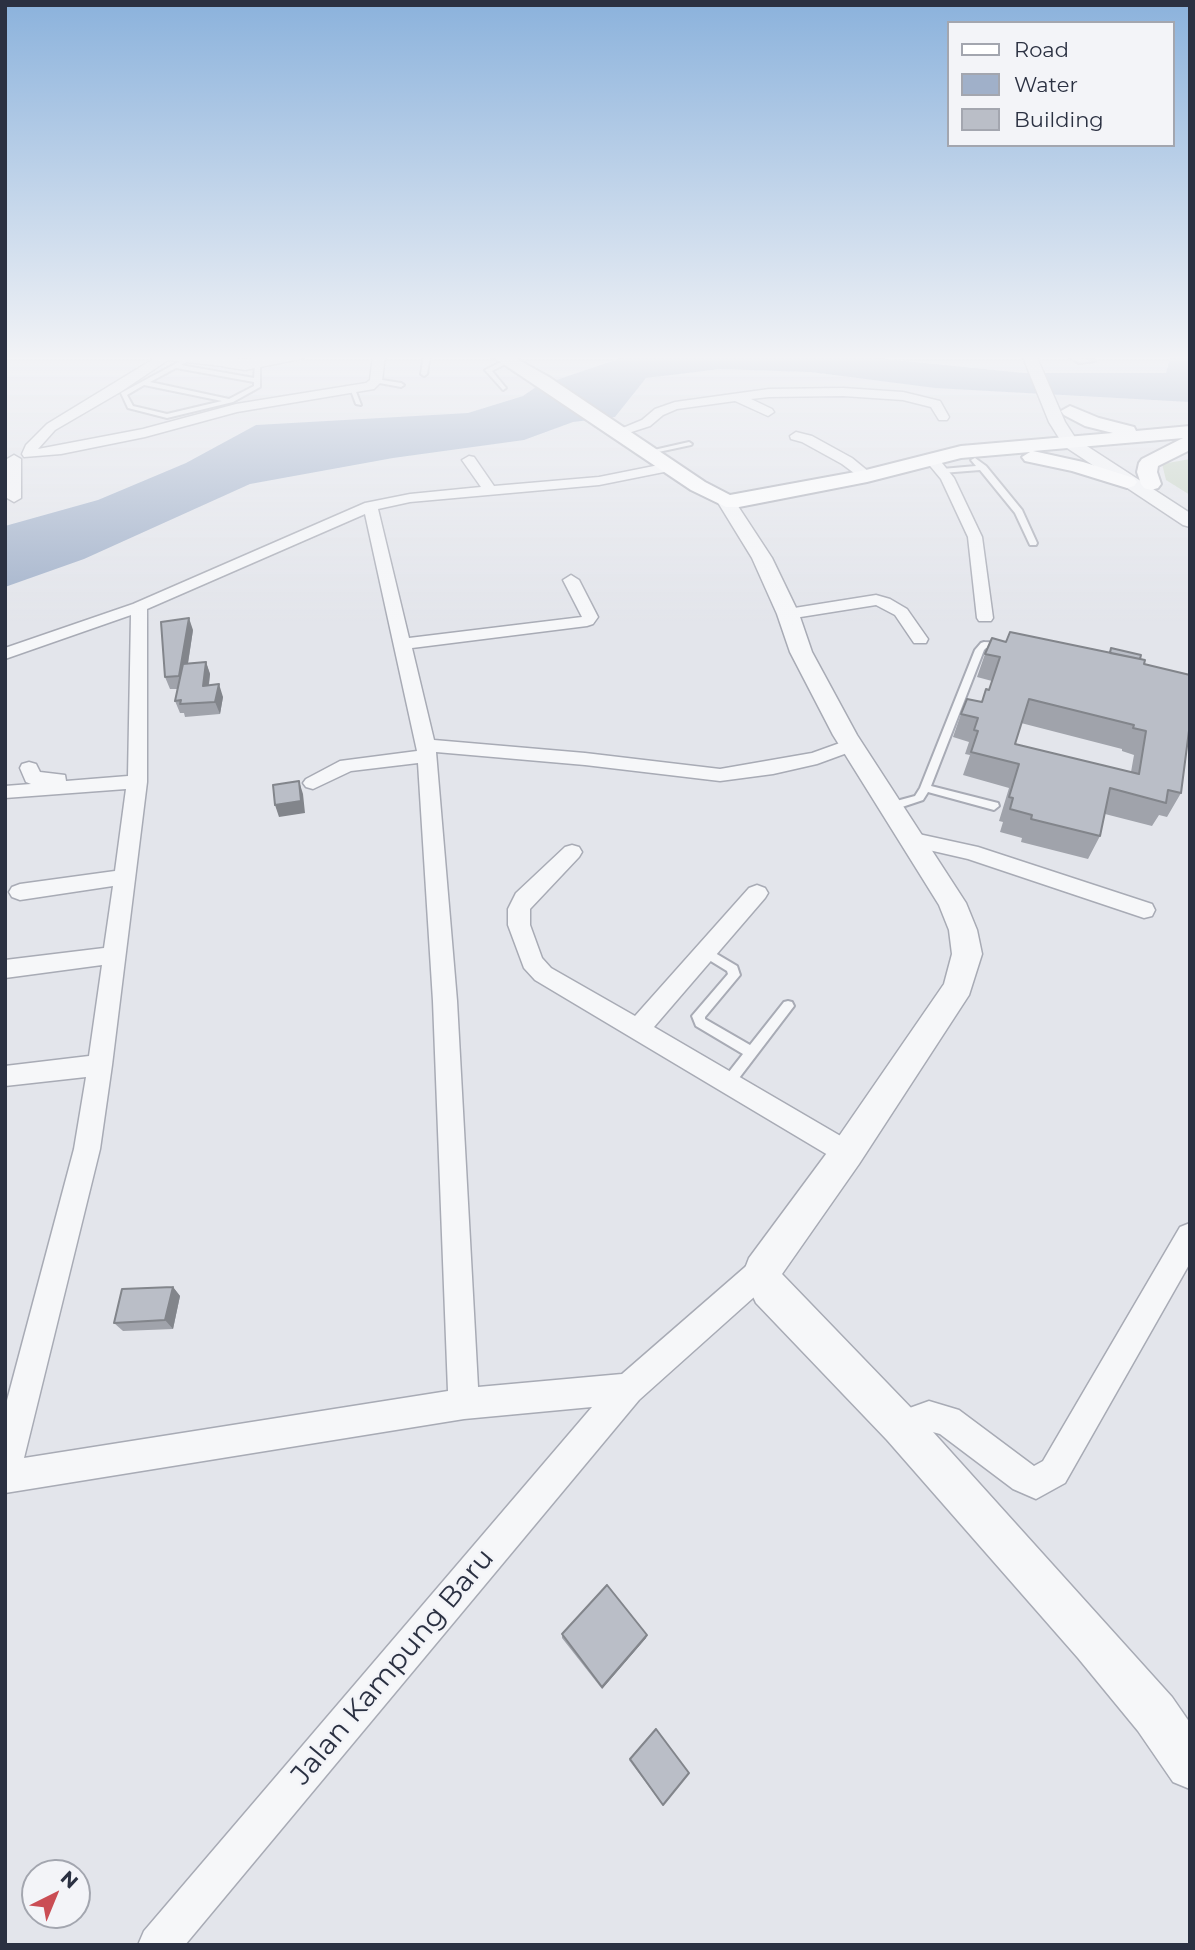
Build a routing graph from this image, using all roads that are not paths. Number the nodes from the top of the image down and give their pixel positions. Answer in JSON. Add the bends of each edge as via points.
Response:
{"nodes":[{"id":1,"x":33,"y":446,"type":"edge"},
{"id":2,"x":81,"y":446,"type":"edge"},
{"id":3,"x":639,"y":446,"type":"edge"},
{"id":4,"x":680,"y":446,"type":"edge"},
{"id":5,"x":820,"y":446,"type":"edge"},
{"id":6,"x":1015,"y":446,"type":"edge"},
{"id":7,"x":1092,"y":446,"type":"edge"},
{"id":8,"x":1108,"y":446,"type":"edge"},
{"id":9,"x":1182,"y":446,"type":"edge"},
{"id":10,"x":1012,"y":447,"type":"junction"},
{"id":11,"x":1087,"y":447,"type":"junction"},
{"id":12,"x":649,"y":453,"type":"junction"},
{"id":13,"x":29,"y":454,"type":"junction"},
{"id":14,"x":1031,"y":457,"type":"junction"},
{"id":15,"x":10,"y":459,"type":"edge"},
{"id":16,"x":469,"y":460,"type":"dead end"},
{"id":17,"x":939,"y":464,"type":"junction"},
{"id":18,"x":979,"y":464,"type":"junction"},
{"id":19,"x":669,"y":467,"type":"junction"},
{"id":20,"x":867,"y":476,"type":"junction"},
{"id":21,"x":1128,"y":482,"type":"junction"},
{"id":22,"x":1151,"y":484,"type":"junction"},
{"id":23,"x":489,"y":491,"type":"junction"},
{"id":24,"x":14,"y":498,"type":"dead end"},
{"id":25,"x":726,"y":501,"type":"junction"},
{"id":26,"x":370,"y":506,"type":"junction"},
{"id":27,"x":1190,"y":510,"type":"edge"},
{"id":28,"x":1190,"y":521,"type":"edge"},
{"id":29,"x":1033,"y":543,"type":"dead end"},
{"id":30,"x":571,"y":580,"type":"dead end"},
{"id":31,"x":139,"y":607,"type":"junction"},
{"id":32,"x":788,"y":614,"type":"junction"},
{"id":33,"x":985,"y":618,"type":"dead end"},
{"id":34,"x":920,"y":639,"type":"dead end"},
{"id":35,"x":401,"y":644,"type":"junction"},
{"id":36,"x":1021,"y":650,"type":"edge"},
{"id":37,"x":5,"y":654,"type":"edge"},
{"id":38,"x":851,"y":745,"type":"junction"},
{"id":39,"x":427,"y":750,"type":"junction"},
{"id":40,"x":29,"y":768,"type":"dead end"},
{"id":41,"x":137,"y":776,"type":"junction"},
{"id":42,"x":313,"y":783,"type":"dead end"},
{"id":43,"x":925,"y":788,"type":"junction"},
{"id":44,"x":5,"y":792,"type":"edge"},
{"id":45,"x":893,"y":806,"type":"junction"},
{"id":46,"x":994,"y":806,"type":"dead end"},
{"id":47,"x":914,"y":840,"type":"junction"},
{"id":48,"x":572,"y":852,"type":"dead end"},
{"id":49,"x":124,"y":877,"type":"junction"},
{"id":50,"x":20,"y":892,"type":"dead end"},
{"id":51,"x":757,"y":893,"type":"dead end"},
{"id":52,"x":1144,"y":910,"type":"dead end"},
{"id":53,"x":705,"y":952,"type":"junction"},
{"id":54,"x":115,"y":956,"type":"junction"},
{"id":55,"x":5,"y":969,"type":"edge"},
{"id":56,"x":788,"y":1006,"type":"dead end"},
{"id":57,"x":639,"y":1028,"type":"junction"},
{"id":58,"x":751,"y":1052,"type":"junction"},
{"id":59,"x":100,"y":1065,"type":"junction"},
{"id":60,"x":5,"y":1076,"type":"edge"},
{"id":61,"x":728,"y":1082,"type":"junction"},
{"id":62,"x":847,"y":1153,"type":"junction"},
{"id":63,"x":1190,"y":1236,"type":"edge"},
{"id":64,"x":762,"y":1271,"type":"junction"},
{"id":65,"x":628,"y":1389,"type":"junction"},
{"id":66,"x":464,"y":1404,"type":"junction"},
{"id":67,"x":901,"y":1426,"type":"junction"},
{"id":68,"x":5,"y":1469,"type":"edge"},
{"id":69,"x":5,"y":1477,"type":"edge"},
{"id":70,"x":1190,"y":1765,"type":"edge"},
{"id":71,"x":158,"y":1945,"type":"edge"}],
"edges":[{"from":1,"to":13,"type":"street"},
{"from":2,"to":13,"type":"street"},
{"from":3,"to":12,"type":"main road"},
{"from":4,"to":12,"type":"lane"},
{"from":5,"to":20,"type":"street"},
{"from":6,"to":10,"type":"main road"},
{"from":7,"to":11,"type":"main road"},
{"from":8,"to":11,"type":"main road"},
{"from":9,"to":22,"type":"main road","via":[[1149,463]]},
{"from":10,"to":11,"type":"main road"},
{"from":10,"to":17,"type":"main road","via":[[961,452]]},
{"from":11,"to":14,"type":"main road"},
{"from":11,"to":21,"type":"street"},
{"from":11,"to":22,"type":"street"},
{"from":12,"to":19,"type":"main road"},
{"from":13,"to":15,"type":"street"},
{"from":14,"to":18,"type":"main road"},
{"from":14,"to":21,"type":"main road"},
{"from":15,"to":24,"type":"street"},
{"from":16,"to":23,"type":"street"},
{"from":17,"to":18,"type":"main road"},
{"from":17,"to":20,"type":"main road"},
{"from":17,"to":33,"type":"street","via":[[975,537]]},
{"from":18,"to":29,"type":"lane","via":[[1019,512]]},
{"from":19,"to":23,"type":"street","via":[[599,481]]},
{"from":19,"to":25,"type":"main road"},
{"from":20,"to":25,"type":"main road"},
{"from":21,"to":28,"type":"street"},
{"from":22,"to":27,"type":"street"},
{"from":23,"to":26,"type":"street"},
{"from":25,"to":32,"type":"street","via":[[762,558]]},
{"from":26,"to":31,"type":"street"},
{"from":26,"to":35,"type":"street"},
{"from":30,"to":35,"type":"street","via":[[590,617],[587,621]]},
{"from":31,"to":37,"type":"street"},
{"from":31,"to":41,"type":"street"},
{"from":32,"to":34,"type":"street","via":[[884,601],[901,612]]},
{"from":32,"to":38,"type":"street","via":[[801,652]]},
{"from":35,"to":39,"type":"street"},
{"from":36,"to":43,"type":"lane","via":[[995,644],[980,650]]},
{"from":38,"to":39,"type":"street","via":[[774,768],[720,775],[585,759]]},
{"from":38,"to":45,"type":"street"},
{"from":39,"to":42,"type":"street","via":[[347,765]]},
{"from":39,"to":66,"type":"street","via":[[445,1001]]},
{"from":40,"to":41,"type":"street","via":[[38,780]]},
{"from":41,"to":44,"type":"street"},
{"from":41,"to":49,"type":"street"},
{"from":43,"to":45,"type":"lane","via":[[919,797]]},
{"from":43,"to":46,"type":"lane"},
{"from":45,"to":47,"type":"street"},
{"from":47,"to":52,"type":"street","via":[[971,852]]},
{"from":47,"to":62,"type":"street","via":[[952,903],[964,930],[967,954],[958,987]]},
{"from":48,"to":57,"type":"street","via":[[519,909],[519,925],[532,962],[543,974]]},
{"from":49,"to":50,"type":"street"},
{"from":49,"to":54,"type":"street"},
{"from":51,"to":53,"type":"street"},
{"from":53,"to":57,"type":"street"},
{"from":53,"to":58,"type":"lane","via":[[733,969],[734,975],[698,1016],[699,1022]]},
{"from":54,"to":55,"type":"street"},
{"from":54,"to":59,"type":"street"},
{"from":56,"to":58,"type":"lane"},
{"from":57,"to":61,"type":"street"},
{"from":58,"to":61,"type":"lane"},
{"from":59,"to":60,"type":"street"},
{"from":59,"to":68,"type":"street","via":[[87,1149]]},
{"from":61,"to":62,"type":"street"},
{"from":62,"to":64,"type":"street"},
{"from":63,"to":67,"type":"street","via":[[1054,1472],[1036,1483],[1024,1478],[948,1421],[929,1416]]},
{"from":64,"to":65,"type":"street"},
{"from":64,"to":67,"type":"street","via":[[769,1290]]},
{"from":65,"to":66,"type":"street"},
{"from":65,"to":71,"type":"street","name":"Jalan Kampung Baru"},
{"from":66,"to":69,"type":"street"},
{"from":67,"to":70,"type":"street","via":[[1094,1642]]}]}
